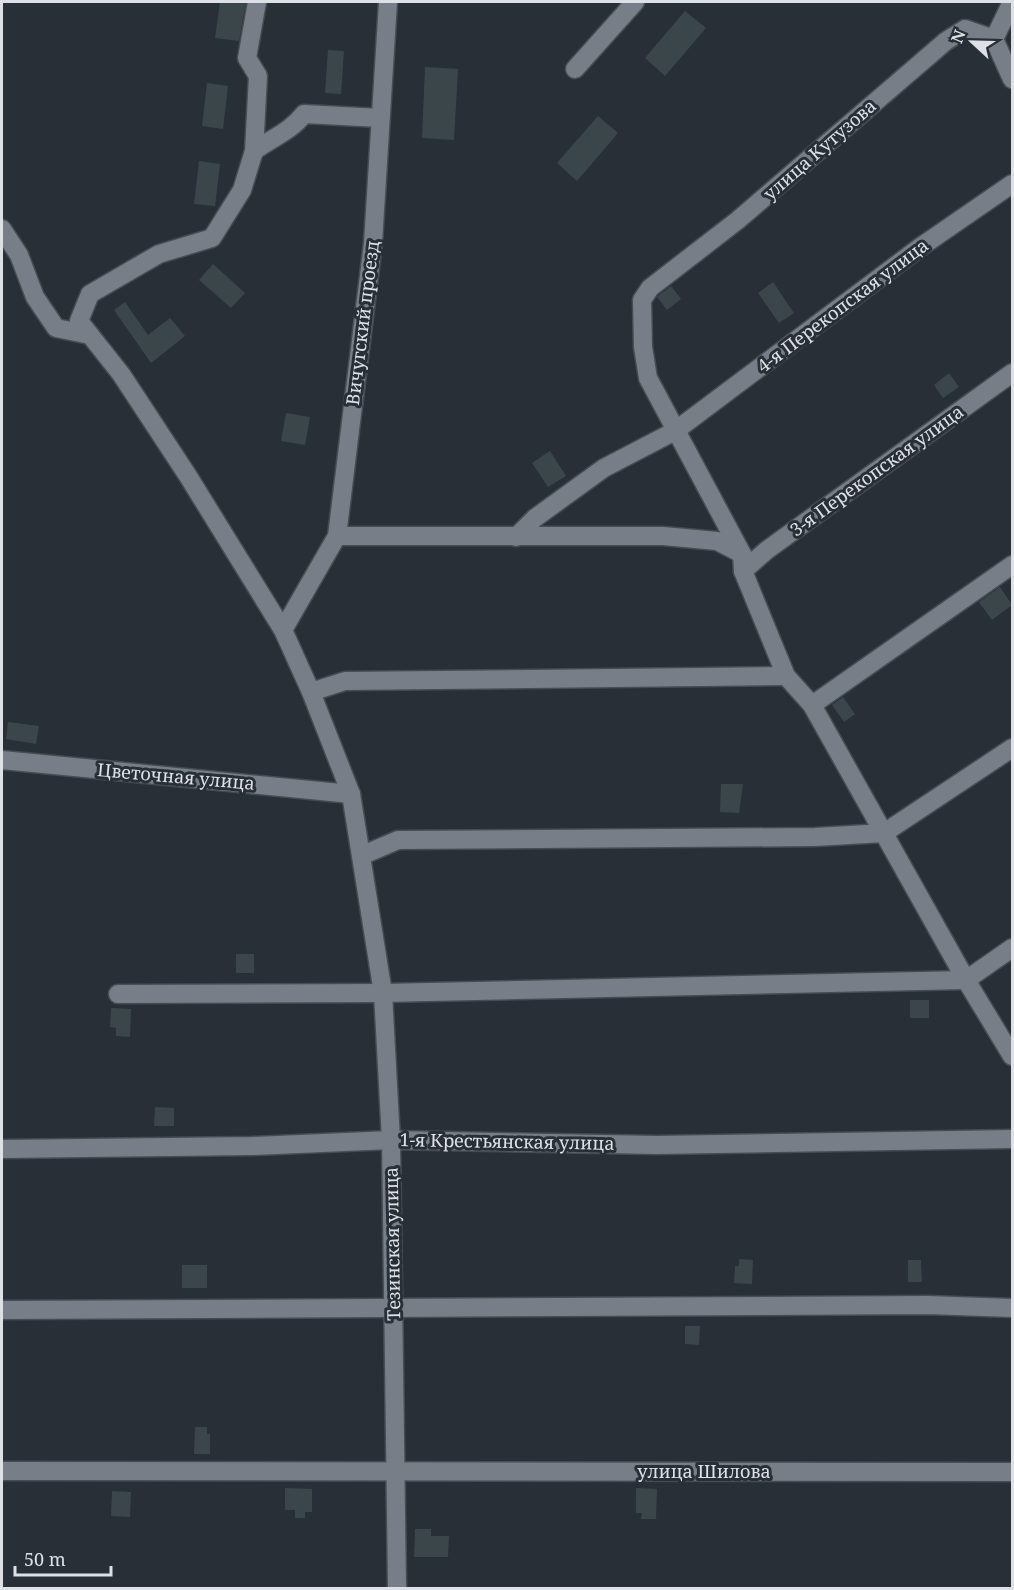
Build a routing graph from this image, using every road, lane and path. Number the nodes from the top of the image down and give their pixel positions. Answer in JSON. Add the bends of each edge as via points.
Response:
{"nodes":[{"id":1,"x":257,"y":2,"type":"edge"},
{"id":2,"x":388,"y":2,"type":"edge"},
{"id":3,"x":635,"y":2,"type":"edge"},
{"id":4,"x":1012,"y":2,"type":"edge"},
{"id":5,"x":994,"y":39,"type":"junction"},
{"id":6,"x":575,"y":69,"type":"dead end"},
{"id":7,"x":1012,"y":79,"type":"edge"},
{"id":8,"x":380,"y":118,"type":"junction"},
{"id":9,"x":254,"y":152,"type":"junction"},
{"id":10,"x":1012,"y":184,"type":"edge"},
{"id":11,"x":2,"y":229,"type":"edge"},
{"id":12,"x":90,"y":335,"type":"junction"},
{"id":13,"x":1012,"y":373,"type":"edge"},
{"id":14,"x":675,"y":431,"type":"junction"},
{"id":15,"x":337,"y":536,"type":"junction"},
{"id":16,"x":516,"y":537,"type":"junction"},
{"id":17,"x":743,"y":562,"type":"junction"},
{"id":18,"x":1012,"y":565,"type":"edge"},
{"id":19,"x":283,"y":630,"type":"junction"},
{"id":20,"x":786,"y":676,"type":"junction"},
{"id":21,"x":311,"y":692,"type":"junction"},
{"id":22,"x":812,"y":705,"type":"junction"},
{"id":23,"x":1012,"y":748,"type":"edge"},
{"id":24,"x":2,"y":760,"type":"edge"},
{"id":25,"x":351,"y":794,"type":"junction"},
{"id":26,"x":884,"y":833,"type":"junction"},
{"id":27,"x":363,"y":855,"type":"junction"},
{"id":28,"x":1012,"y":948,"type":"edge"},
{"id":29,"x":966,"y":980,"type":"junction"},
{"id":30,"x":383,"y":993,"type":"junction"},
{"id":31,"x":118,"y":994,"type":"dead end"},
{"id":32,"x":1012,"y":1056,"type":"edge"},
{"id":33,"x":1012,"y":1139,"type":"edge"},
{"id":34,"x":391,"y":1140,"type":"junction"},
{"id":35,"x":2,"y":1149,"type":"edge"},
{"id":36,"x":395,"y":1308,"type":"junction"},
{"id":37,"x":1012,"y":1308,"type":"edge"},
{"id":38,"x":2,"y":1310,"type":"edge"},
{"id":39,"x":2,"y":1471,"type":"edge"},
{"id":40,"x":1012,"y":1472,"type":"edge"},
{"id":41,"x":395,"y":1473,"type":"junction"},
{"id":42,"x":397,"y":1588,"type":"edge"}],
"edges":[{"from":1,"to":9,"type":"street","via":[[247,58],[258,76]]},
{"from":2,"to":8,"type":"street","name":"Вичугский проезд"},
{"from":3,"to":6,"type":"street"},
{"from":4,"to":5,"type":"street"},
{"from":5,"to":7,"type":"street"},
{"from":5,"to":14,"type":"street","name":"улица Кутузова","via":[[965,30],[946,42],[738,220],[650,288],[642,300],[648,378]]},
{"from":8,"to":9,"type":"street","via":[[304,114],[293,128]]},
{"from":8,"to":15,"type":"street","name":"Вичугский проезд","via":[[373,243]]},
{"from":9,"to":12,"type":"street","via":[[242,190],[212,238],[159,254],[90,294],[79,321]]},
{"from":10,"to":14,"type":"street","name":"4-я Перекопская улица","via":[[919,248]]},
{"from":11,"to":12,"type":"street","via":[[18,255],[35,297],[56,328]]},
{"from":12,"to":19,"type":"street","name":"Тезинская улица","via":[[121,374],[182,467]]},
{"from":13,"to":17,"type":"street","name":"3-я Перекопская улица","via":[[767,550]]},
{"from":14,"to":16,"type":"street","name":"4-я Перекопская улица","via":[[604,468],[535,518]]},
{"from":14,"to":17,"type":"street"},
{"from":15,"to":16,"type":"street"},
{"from":15,"to":19,"type":"street","name":"Вичугский проезд"},
{"from":16,"to":17,"type":"street","via":[[663,536],[717,541]]},
{"from":17,"to":20,"type":"street"},
{"from":18,"to":22,"type":"street"},
{"from":19,"to":21,"type":"street","name":"Тезинская улица"},
{"from":20,"to":21,"type":"street","via":[[345,681]]},
{"from":20,"to":22,"type":"street"},
{"from":21,"to":25,"type":"street","name":"Тезинская улица"},
{"from":22,"to":26,"type":"street"},
{"from":23,"to":26,"type":"street"},
{"from":24,"to":25,"type":"street","name":"Цветочная улица"},
{"from":25,"to":27,"type":"street","name":"Тезинская улица"},
{"from":26,"to":27,"type":"street","via":[[815,837],[398,840]]},
{"from":26,"to":29,"type":"street"},
{"from":27,"to":30,"type":"street","name":"Тезинская улица"},
{"from":28,"to":29,"type":"street"},
{"from":29,"to":30,"type":"street"},
{"from":29,"to":32,"type":"street"},
{"from":30,"to":31,"type":"street"},
{"from":30,"to":34,"type":"street","name":"Тезинская улица"},
{"from":33,"to":34,"type":"street","name":"1-я Крестьянская улица","via":[[657,1145]]},
{"from":34,"to":35,"type":"street","name":"1-я Крестьянская улица"},
{"from":34,"to":36,"type":"street","name":"Тезинская улица"},
{"from":36,"to":37,"type":"street","via":[[927,1305]]},
{"from":36,"to":38,"type":"street"},
{"from":36,"to":41,"type":"street","name":"Тезинская улица"},
{"from":39,"to":41,"type":"street","name":"улица Шилова"},
{"from":40,"to":41,"type":"street","name":"улица Шилова"},
{"from":41,"to":42,"type":"street","name":"Тезинская улица"}]}
